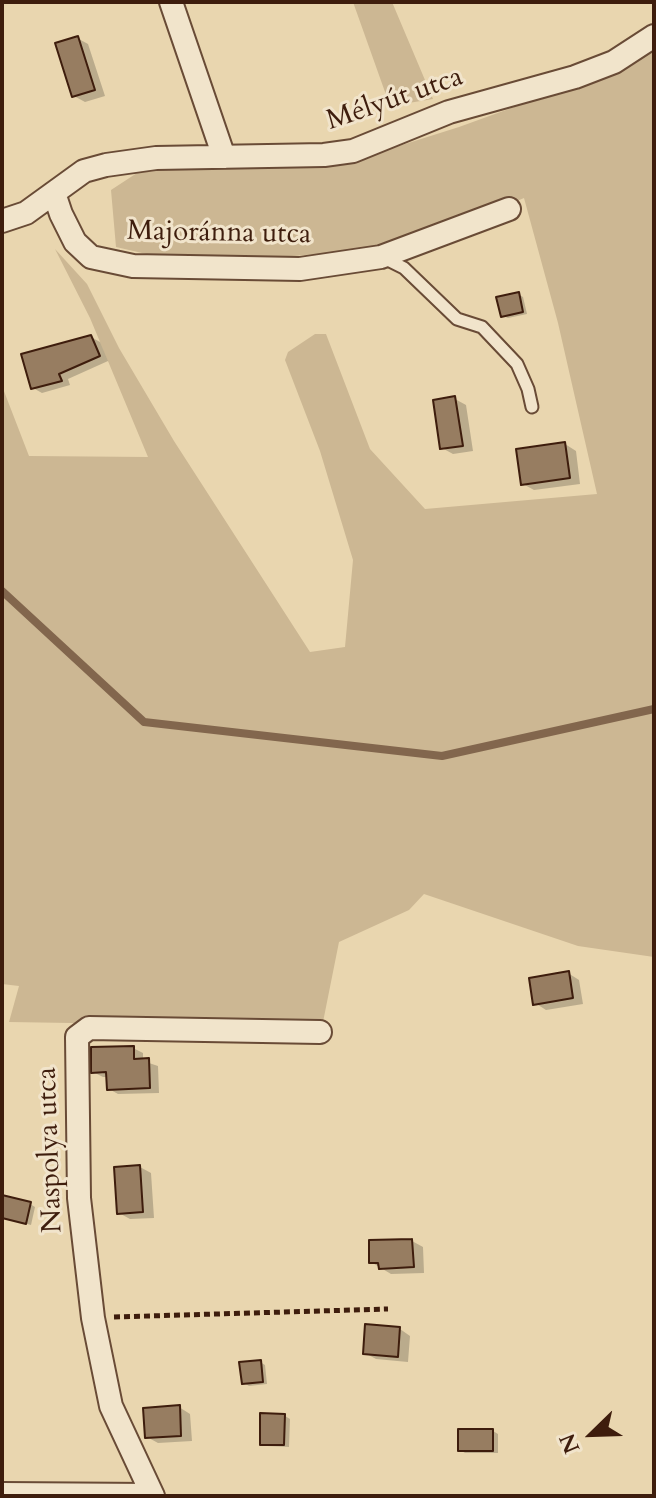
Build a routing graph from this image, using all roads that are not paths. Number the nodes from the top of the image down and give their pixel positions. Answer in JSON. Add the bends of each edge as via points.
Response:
{"nodes":[{"id":1,"x":171,"y":2,"type":"edge"},
{"id":2,"x":654,"y":36,"type":"edge"},
{"id":3,"x":224,"y":157,"type":"junction"},
{"id":4,"x":54,"y":193,"type":"junction"},
{"id":5,"x":509,"y":209,"type":"dead end"},
{"id":6,"x":2,"y":221,"type":"edge"},
{"id":7,"x":381,"y":257,"type":"junction"},
{"id":8,"x":532,"y":407,"type":"dead end"},
{"id":9,"x":320,"y":1032,"type":"dead end"},
{"id":10,"x":2,"y":1494,"type":"edge"},
{"id":11,"x":152,"y":1495,"type":"edge"}],
"edges":[{"from":1,"to":3,"type":"street"},
{"from":2,"to":3,"type":"street","name":"Mélyút utca","via":[[614,62],[575,77],[449,112],[353,151]]},
{"from":3,"to":4,"type":"street","name":"Mélyút utca","via":[[106,165],[84,171]]},
{"from":4,"to":6,"type":"street","name":"Mélyút utca","via":[[26,213]]},
{"from":4,"to":7,"type":"street","name":"Majoránna utca","via":[[75,242],[91,257],[133,266],[300,269]]},
{"from":5,"to":7,"type":"street","name":"Majoránna utca"},
{"from":7,"to":8,"type":"lane","via":[[404,268],[457,319],[482,327],[517,364]]},
{"from":9,"to":11,"type":"street","name":"Naspolya utca","via":[[89,1028],[77,1037],[79,1198],[93,1318],[111,1406]]},
{"from":10,"to":11,"type":"street"}]}
